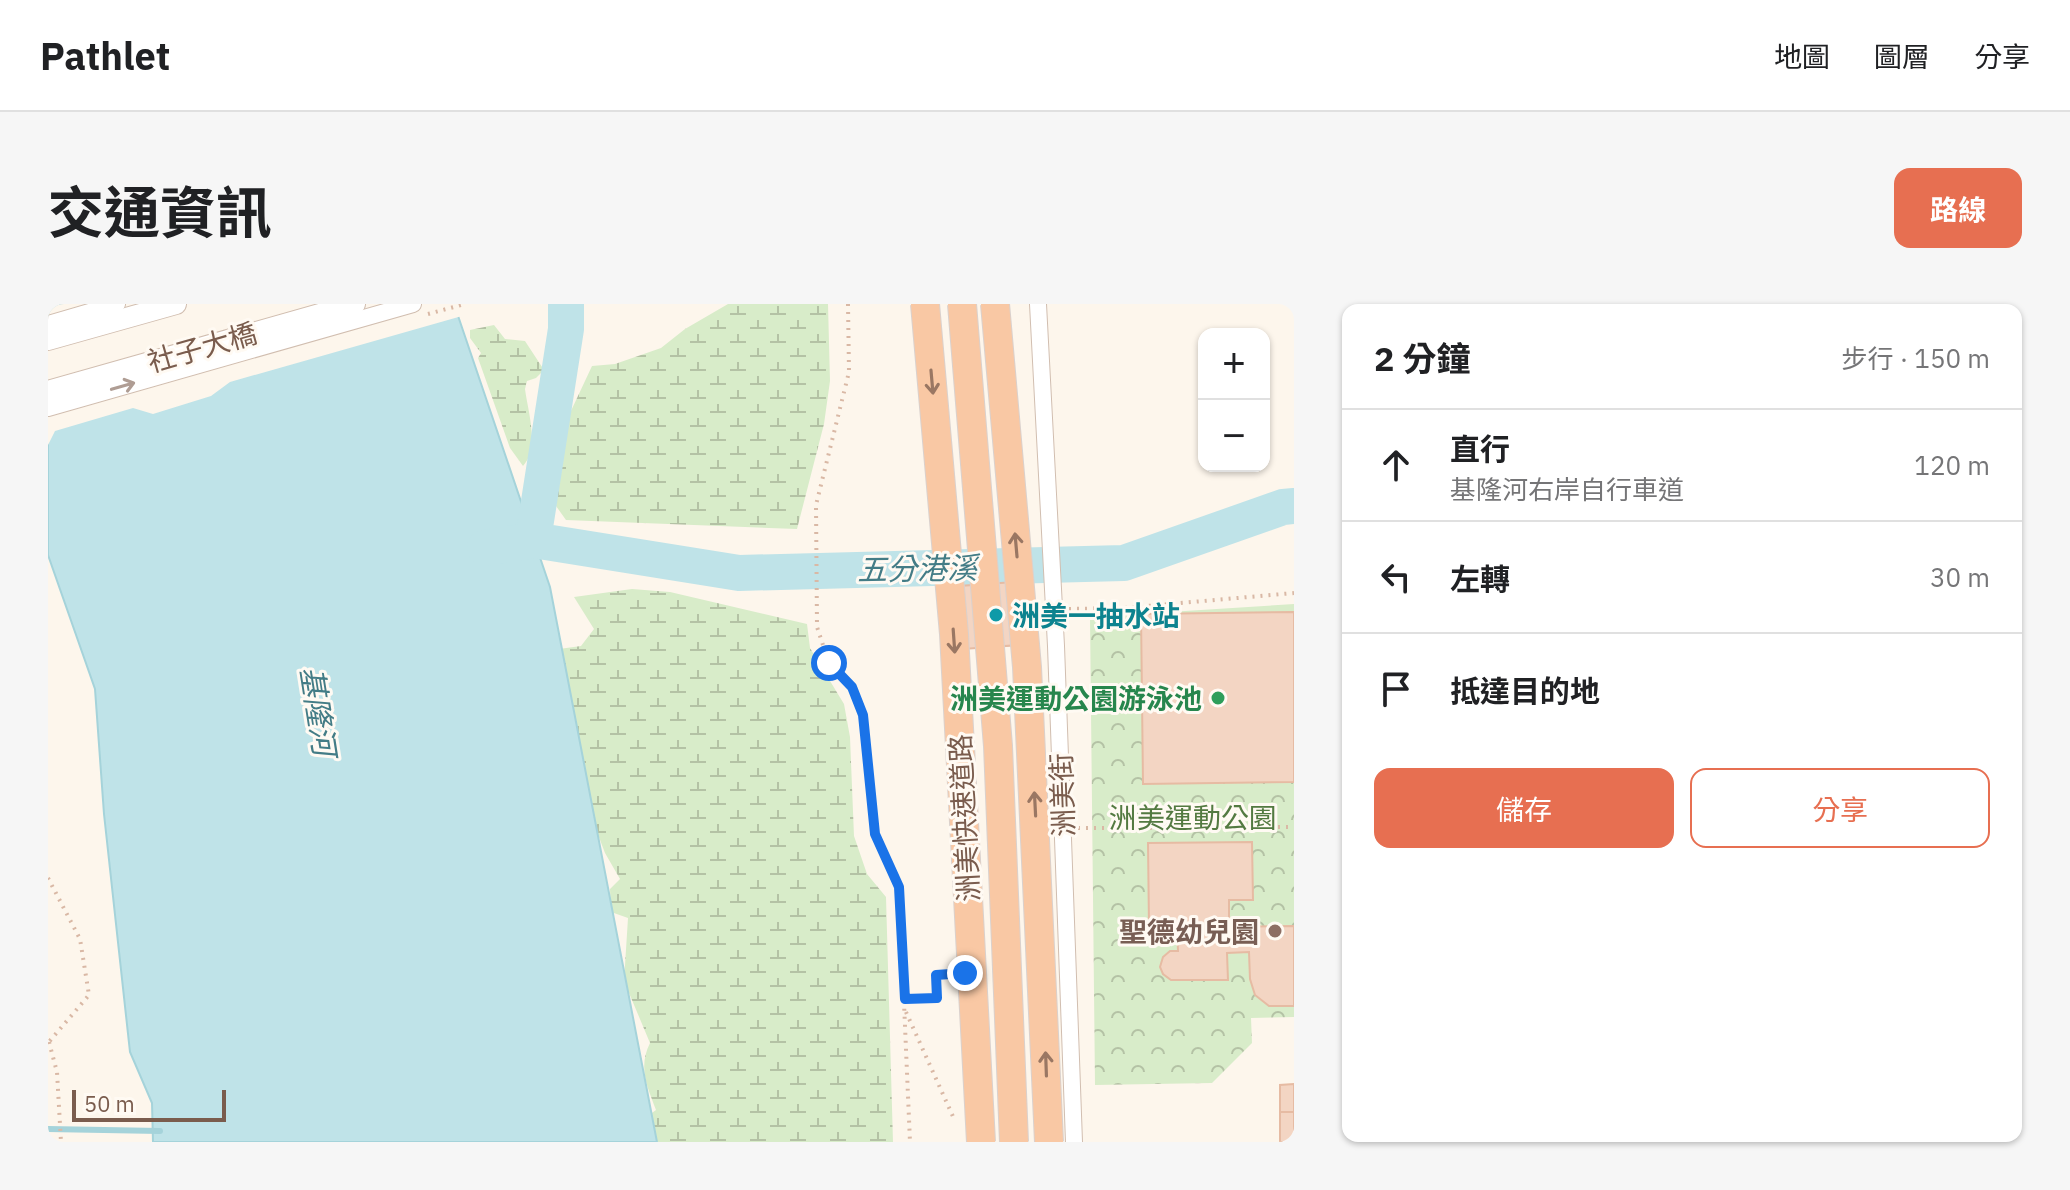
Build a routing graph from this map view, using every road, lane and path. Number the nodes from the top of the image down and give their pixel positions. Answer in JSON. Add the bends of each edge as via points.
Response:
{"nodes":[{"id":1,"x":117,"y":304,"type":"edge"},
{"id":2,"x":176,"y":304,"type":"edge"},
{"id":3,"x":355,"y":304,"type":"edge"},
{"id":4,"x":413,"y":304,"type":"edge"},
{"id":5,"x":848,"y":304,"type":"edge"},
{"id":6,"x":925,"y":304,"type":"edge"},
{"id":7,"x":962,"y":304,"type":"edge"},
{"id":8,"x":995,"y":304,"type":"edge"},
{"id":9,"x":1038,"y":304,"type":"edge"},
{"id":10,"x":48,"y":324,"type":"edge"},
{"id":11,"x":48,"y":340,"type":"edge"},
{"id":12,"x":48,"y":391,"type":"edge"},
{"id":13,"x":48,"y":408,"type":"edge"},
{"id":14,"x":1294,"y":593,"type":"edge"},
{"id":15,"x":1067,"y":609,"type":"dead end"},
{"id":16,"x":1294,"y":827,"type":"edge"},
{"id":17,"x":1064,"y":829,"type":"junction"},
{"id":18,"x":48,"y":878,"type":"edge"},
{"id":19,"x":950,"y":974,"type":"dead end"},
{"id":20,"x":905,"y":999,"type":"junction"},
{"id":21,"x":905,"y":1010,"type":"junction"},
{"id":22,"x":48,"y":1041,"type":"edge"},
{"id":23,"x":970,"y":1135,"type":"edge"},
{"id":24,"x":61,"y":1142,"type":"edge"},
{"id":25,"x":910,"y":1142,"type":"edge"},
{"id":26,"x":1014,"y":1142,"type":"edge"},
{"id":27,"x":1049,"y":1142,"type":"edge"},
{"id":28,"x":1074,"y":1142,"type":"edge"}],
"edges":[{"from":1,"to":10,"type":"street"},
{"from":2,"to":11,"type":"street","name":"社子大橋"},
{"from":3,"to":12,"type":"street","name":"社子大橋"},
{"from":13,"to":4,"type":"street","one_way":true},
{"from":5,"to":20,"type":"path","via":[[849,372],[816,505],[817,627],[829,663],[852,687],[863,715],[875,834],[899,887]]},
{"from":6,"to":23,"type":"highway","name":"洲美快速道路","one_way":true,"bridge":true,"via":[[954,634]]},
{"from":7,"to":26,"type":"highway","bridge":true,"via":[[998,746]]},
{"from":27,"to":8,"type":"highway","one_way":true,"bridge":true,"via":[[1027,667]]},
{"from":9,"to":17,"type":"street","name":"洲美街"},
{"from":14,"to":15,"type":"path"},
{"from":16,"to":17,"type":"path"},
{"from":17,"to":28,"type":"street","name":"洲美街"},
{"from":18,"to":22,"type":"path","via":[[80,939],[89,995]]},
{"from":19,"to":20,"type":"path","via":[[936,975],[937,998]]},
{"from":20,"to":21,"type":"path"},
{"from":21,"to":23,"type":"path"},
{"from":21,"to":25,"type":"path"},
{"from":22,"to":24,"type":"path","via":[[57,1072]]}]}
